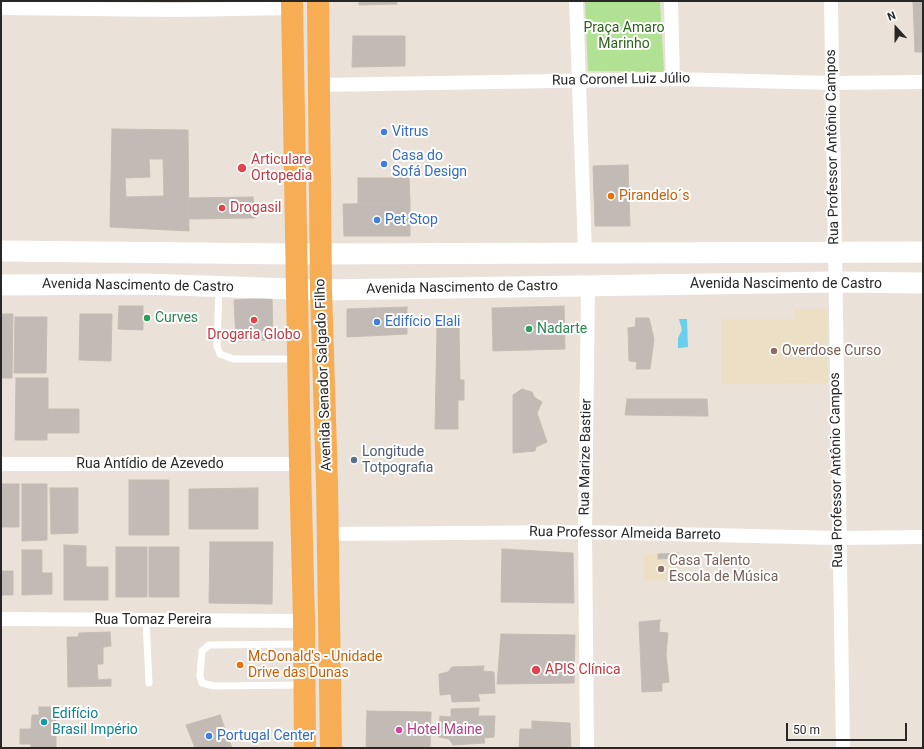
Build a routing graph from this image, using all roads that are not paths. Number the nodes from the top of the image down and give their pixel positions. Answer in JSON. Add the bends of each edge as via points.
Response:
{"nodes":[{"id":1,"x":318,"y":1,"type":"edge"},
{"id":2,"x":576,"y":1,"type":"edge"},
{"id":3,"x":671,"y":1,"type":"edge"},
{"id":4,"x":831,"y":1,"type":"edge"},
{"id":5,"x":292,"y":4,"type":"edge"},
{"id":6,"x":178,"y":5,"type":"edge"},
{"id":7,"x":1,"y":8,"type":"edge"},
{"id":8,"x":673,"y":79,"type":"junction"},
{"id":9,"x":578,"y":81,"type":"junction"},
{"id":10,"x":923,"y":82,"type":"edge"},
{"id":11,"x":831,"y":83,"type":"junction"},
{"id":12,"x":319,"y":85,"type":"junction"},
{"id":13,"x":1,"y":251,"type":"edge"},
{"id":14,"x":834,"y":251,"type":"junction"},
{"id":15,"x":116,"y":252,"type":"junction"},
{"id":16,"x":586,"y":252,"type":"junction"},
{"id":17,"x":923,"y":252,"type":"edge"},
{"id":18,"x":297,"y":254,"type":"junction"},
{"id":19,"x":321,"y":254,"type":"junction"},
{"id":20,"x":835,"y":282,"type":"junction"},
{"id":21,"x":923,"y":283,"type":"edge"},
{"id":22,"x":145,"y":284,"type":"junction"},
{"id":23,"x":1,"y":286,"type":"edge"},
{"id":24,"x":588,"y":286,"type":"junction"},
{"id":25,"x":219,"y":287,"type":"junction"},
{"id":26,"x":297,"y":289,"type":"junction"},
{"id":27,"x":320,"y":290,"type":"junction"},
{"id":28,"x":298,"y":359,"type":"junction"},
{"id":29,"x":1,"y":464,"type":"edge"},
{"id":30,"x":300,"y":464,"type":"junction"},
{"id":31,"x":585,"y":532,"type":"junction"},
{"id":32,"x":327,"y":534,"type":"junction"},
{"id":33,"x":923,"y":537,"type":"edge"},
{"id":34,"x":838,"y":538,"type":"junction"},
{"id":35,"x":1,"y":619,"type":"edge"},
{"id":36,"x":146,"y":620,"type":"junction"},
{"id":37,"x":304,"y":621,"type":"junction"},
{"id":38,"x":304,"y":644,"type":"junction"},
{"id":39,"x":149,"y":683,"type":"dead end"},
{"id":40,"x":304,"y":685,"type":"junction"},
{"id":41,"x":305,"y":748,"type":"edge"},
{"id":42,"x":331,"y":748,"type":"edge"},
{"id":43,"x":587,"y":748,"type":"edge"},
{"id":44,"x":843,"y":748,"type":"edge"}],
"edges":[{"from":1,"to":12,"type":"highway","name":"Avenida Senador Salgado Filho"},
{"from":2,"to":9,"type":"street"},
{"from":3,"to":8,"type":"street"},
{"from":4,"to":11,"type":"street","name":"Rua Professor Antônio Campos"},
{"from":5,"to":6,"type":"street"},
{"from":5,"to":18,"type":"highway","name":"Avenida Senador Salgado Filho"},
{"from":6,"to":7,"type":"street"},
{"from":8,"to":9,"type":"street","name":"Rua Coronel Luiz Júlio"},
{"from":8,"to":11,"type":"street","name":"Rua Coronel Luiz Júlio"},
{"from":9,"to":12,"type":"street","name":"Rua Coronel Luiz Júlio"},
{"from":9,"to":16,"type":"street"},
{"from":10,"to":11,"type":"street","name":"Rua Coronel Luiz Júlio"},
{"from":11,"to":14,"type":"street","name":"Rua Professor Antônio Campos"},
{"from":12,"to":19,"type":"highway","name":"Avenida Senador Salgado Filho"},
{"from":13,"to":15,"type":"main road"},
{"from":14,"to":16,"type":"main road"},
{"from":14,"to":17,"type":"main road"},
{"from":14,"to":20,"type":"street","name":"Rua Professor Antônio Campos"},
{"from":15,"to":18,"type":"main road"},
{"from":15,"to":22,"type":"main road"},
{"from":16,"to":19,"type":"main road"},
{"from":18,"to":19,"type":"main road"},
{"from":18,"to":26,"type":"highway","name":"Avenida Senador Salgado Filho"},
{"from":19,"to":27,"type":"highway","name":"Avenida Senador Salgado Filho"},
{"from":20,"to":21,"type":"main road","name":"Avenida Nascimento de Castro"},
{"from":20,"to":24,"type":"main road","name":"Avenida Nascimento de Castro"},
{"from":20,"to":34,"type":"street","name":"Rua Professor Antônio Campos"},
{"from":22,"to":23,"type":"main road","name":"Avenida Nascimento de Castro"},
{"from":22,"to":25,"type":"main road","name":"Avenida Nascimento de Castro"},
{"from":24,"to":27,"type":"main road","name":"Avenida Nascimento de Castro"},
{"from":24,"to":31,"type":"street","name":"Rua Marize Bastier"},
{"from":25,"to":26,"type":"main road","name":"Avenida Nascimento de Castro"},
{"from":25,"to":28,"type":"lane","via":[[217,346],[220,354],[233,359]]},
{"from":26,"to":27,"type":"main road","name":"Avenida Nascimento de Castro"},
{"from":26,"to":28,"type":"highway","name":"Avenida Senador Salgado Filho"},
{"from":27,"to":32,"type":"highway","name":"Avenida Senador Salgado Filho"},
{"from":28,"to":30,"type":"highway","name":"Avenida Senador Salgado Filho"},
{"from":29,"to":30,"type":"street","name":"Rua Antídio de Azevedo"},
{"from":30,"to":37,"type":"highway","name":"Avenida Senador Salgado Filho"},
{"from":31,"to":32,"type":"street","name":"Rua Professor Almeida Barreto"},
{"from":31,"to":34,"type":"street","name":"Rua Professor Almeida Barreto"},
{"from":31,"to":43,"type":"street","name":"Rua Marize Bastier"},
{"from":32,"to":42,"type":"highway","name":"Avenida Senador Salgado Filho"},
{"from":33,"to":34,"type":"street","name":"Rua Professor Almeida Barreto"},
{"from":34,"to":44,"type":"street","name":"Rua Professor Antônio Campos"},
{"from":35,"to":36,"type":"street","name":"Rua Tomaz Pereira"},
{"from":36,"to":37,"type":"street","name":"Rua Tomaz Pereira"},
{"from":36,"to":39,"type":"lane"},
{"from":37,"to":38,"type":"highway","name":"Avenida Senador Salgado Filho"},
{"from":38,"to":40,"type":"highway","name":"Avenida Senador Salgado Filho"},
{"from":38,"to":40,"type":"lane","via":[[209,645],[202,651],[200,676],[202,683],[214,686]]},
{"from":40,"to":41,"type":"highway","name":"Avenida Senador Salgado Filho"}]}
